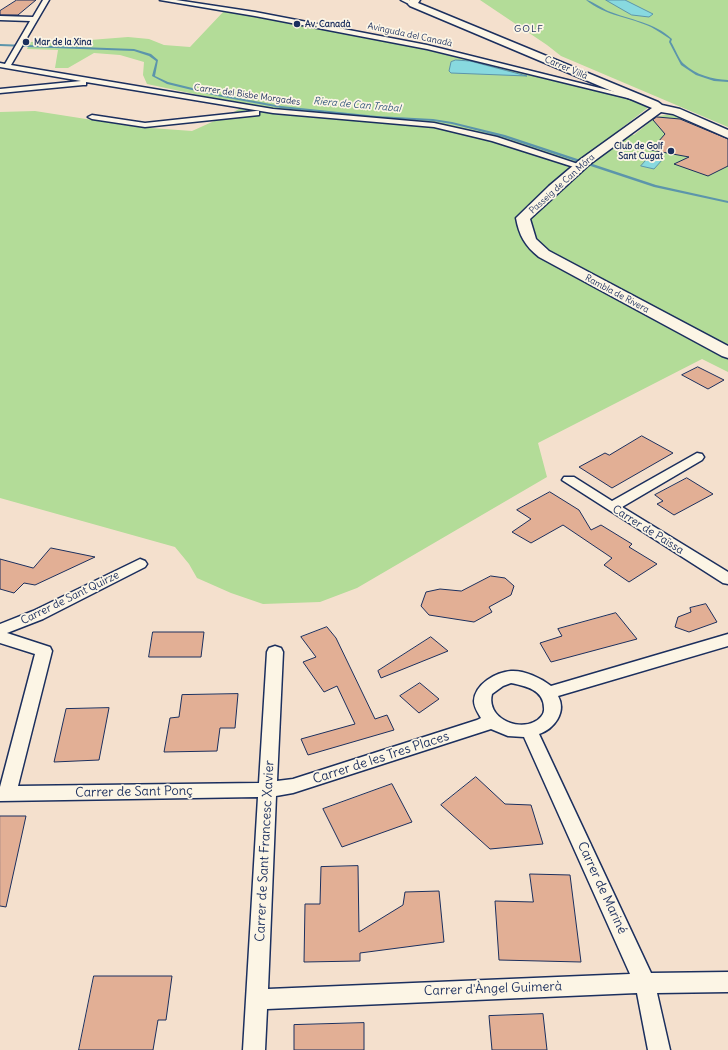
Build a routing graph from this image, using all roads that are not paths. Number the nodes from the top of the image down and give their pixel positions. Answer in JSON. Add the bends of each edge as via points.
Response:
{"nodes":[{"id":1,"x":46,"y":0,"type":"edge"},
{"id":2,"x":163,"y":0,"type":"edge"},
{"id":3,"x":172,"y":1,"type":"edge"},
{"id":4,"x":411,"y":1,"type":"edge"},
{"id":5,"x":0,"y":18,"type":"edge"},
{"id":6,"x":34,"y":19,"type":"junction"},
{"id":7,"x":3,"y":65,"type":"edge"},
{"id":8,"x":594,"y":79,"type":"junction"},
{"id":9,"x":99,"y":81,"type":"junction"},
{"id":10,"x":581,"y":85,"type":"junction"},
{"id":11,"x":0,"y":91,"type":"edge"},
{"id":12,"x":653,"y":104,"type":"junction"},
{"id":13,"x":273,"y":111,"type":"junction"},
{"id":14,"x":92,"y":117,"type":"dead end"},
{"id":15,"x":728,"y":134,"type":"edge"},
{"id":16,"x":581,"y":164,"type":"junction"},
{"id":17,"x":523,"y":218,"type":"joint"},
{"id":18,"x":728,"y":353,"type":"edge"},
{"id":19,"x":697,"y":457,"type":"dead end"},
{"id":20,"x":568,"y":480,"type":"dead end"},
{"id":21,"x":612,"y":507,"type":"junction"},
{"id":22,"x":140,"y":564,"type":"dead end"},
{"id":23,"x":728,"y":579,"type":"edge"},
{"id":24,"x":0,"y":630,"type":"edge"},
{"id":25,"x":0,"y":637,"type":"edge"},
{"id":26,"x":728,"y":640,"type":"edge"},
{"id":27,"x":275,"y":652,"type":"dead end"},
{"id":28,"x":549,"y":693,"type":"junction"},
{"id":29,"x":491,"y":720,"type":"junction"},
{"id":30,"x":529,"y":730,"type":"junction"},
{"id":31,"x":268,"y":790,"type":"junction"},
{"id":32,"x":3,"y":794,"type":"edge"},
{"id":33,"x":728,"y":982,"type":"edge"},
{"id":34,"x":645,"y":983,"type":"junction"},
{"id":35,"x":257,"y":999,"type":"junction"},
{"id":36,"x":254,"y":1050,"type":"edge"},
{"id":37,"x":660,"y":1050,"type":"edge"}],
"edges":[{"from":1,"to":6,"type":"street"},
{"from":2,"to":3,"type":"street","name":"Avinguda del Canadà"},
{"from":3,"to":10,"type":"street","name":"Avinguda del Canadà","via":[[427,47]]},
{"from":4,"to":8,"type":"street","name":"Carrer Villà"},
{"from":5,"to":6,"type":"street"},
{"from":6,"to":7,"type":"street"},
{"from":7,"to":9,"type":"street","name":"Carrer del Bisbe Morgades"},
{"from":8,"to":10,"type":"street"},
{"from":8,"to":12,"type":"street","name":"Carrer Villà"},
{"from":9,"to":11,"type":"street"},
{"from":9,"to":13,"type":"street","name":"Carrer del Bisbe Morgades"},
{"from":10,"to":12,"type":"street","name":"Avinguda del Canadà"},
{"from":12,"to":15,"type":"street","name":"Carrer Villà","via":[[676,111]]},
{"from":12,"to":16,"type":"street","name":"Passeig de Can Móra","via":[[654,112]]},
{"from":13,"to":14,"type":"street","via":[[145,125]]},
{"from":13,"to":16,"type":"street","name":"Carrer del Bisbe Morgades","via":[[434,125]]},
{"from":16,"to":17,"type":"street","name":"Passeig de Can Móra"},
{"from":17,"to":18,"type":"street","name":"Rambla de Rivera","via":[[530,243],[544,254]]},
{"from":19,"to":21,"type":"street"},
{"from":20,"to":21,"type":"street","name":"Carrer de Païssa"},
{"from":21,"to":23,"type":"street","name":"Carrer de Païssa"},
{"from":22,"to":24,"type":"street","name":"Carrer de Sant Quirze","via":[[38,615]]},
{"from":25,"to":32,"type":"street","via":[[44,651]]},
{"from":26,"to":28,"type":"street"},
{"from":27,"to":31,"type":"street","name":"Carrer de Sant Francesc Xavier"},
{"from":28,"to":29,"type":"street","via":[[540,684],[526,678],[511,677],[498,680],[488,687],[482,698],[484,709]]},
{"from":28,"to":30,"type":"street","via":[[554,711],[541,727]]},
{"from":29,"to":30,"type":"street","via":[[509,729]]},
{"from":29,"to":31,"type":"street","name":"Carrer de les Tres Places","via":[[483,725],[294,786]]},
{"from":30,"to":34,"type":"street","name":"Carrer de Mariné"},
{"from":31,"to":32,"type":"street","name":"Carrer de Sant Ponç"},
{"from":31,"to":35,"type":"street","name":"Carrer de Sant Francesc Xavier"},
{"from":33,"to":34,"type":"street","name":"Carrer d'Àngel Guimerà"},
{"from":34,"to":35,"type":"street","name":"Carrer d'Àngel Guimerà"},
{"from":34,"to":37,"type":"street","name":"Carrer de Mariné"},
{"from":35,"to":36,"type":"street","name":"Carrer de Sant Francesc Xavier"}]}
